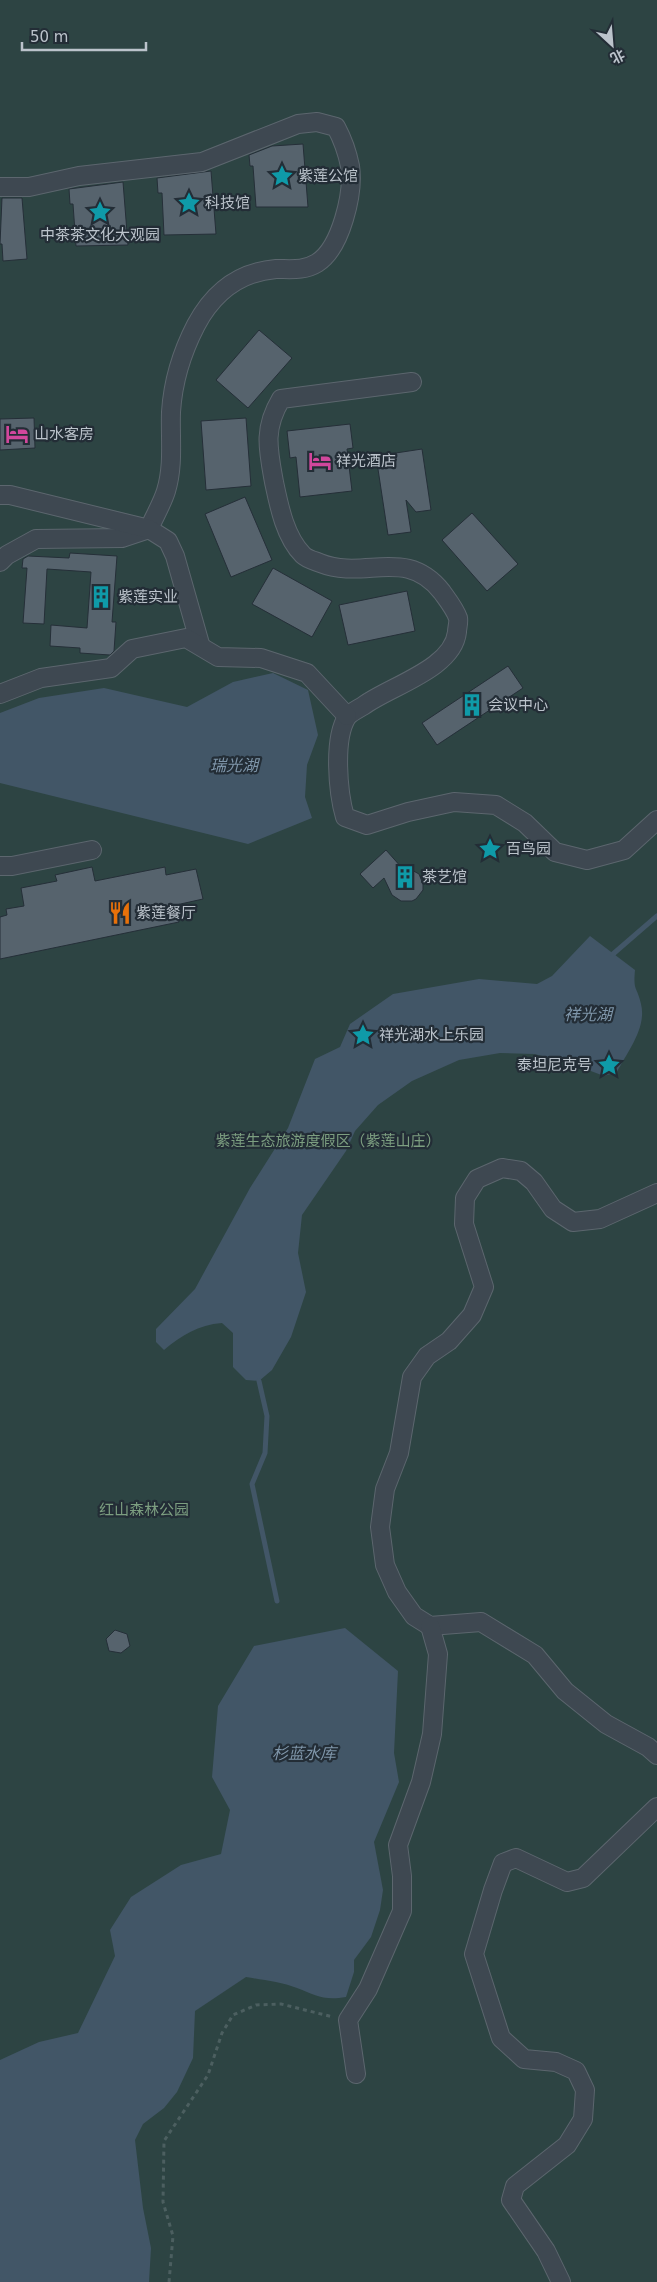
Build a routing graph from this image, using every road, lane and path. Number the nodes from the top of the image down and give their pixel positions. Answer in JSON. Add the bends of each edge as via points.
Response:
{"nodes":[{"id":1,"x":0,"y":187,"type":"edge"},
{"id":2,"x":412,"y":382,"type":"dead end"},
{"id":3,"x":0,"y":495,"type":"edge"},
{"id":4,"x":149,"y":529,"type":"junction"},
{"id":5,"x":0,"y":562,"type":"edge"},
{"id":6,"x":200,"y":644,"type":"junction"},
{"id":7,"x":0,"y":694,"type":"edge"},
{"id":8,"x":348,"y":716,"type":"junction"},
{"id":9,"x":657,"y":820,"type":"edge"},
{"id":10,"x":92,"y":850,"type":"dead end"},
{"id":11,"x":0,"y":866,"type":"edge"},
{"id":12,"x":657,"y":1193,"type":"edge"},
{"id":13,"x":430,"y":1626,"type":"junction"},
{"id":14,"x":657,"y":1755,"type":"edge"},
{"id":15,"x":657,"y":1807,"type":"edge"},
{"id":16,"x":348,"y":2020,"type":"junction"},
{"id":17,"x":356,"y":2074,"type":"dead end"},
{"id":18,"x":169,"y":2282,"type":"edge"},
{"id":19,"x":561,"y":2282,"type":"edge"}],
"edges":[{"from":1,"to":4,"type":"street","via":[[29,187],[79,176],[202,162],[298,124],[317,122],[336,127],[345,143],[350,168],[347,204],[341,230],[330,251],[317,263],[298,270],[251,273],[232,281],[214,298],[197,323],[174,383],[172,458],[166,490]]},
{"from":2,"to":8,"type":"street","via":[[281,399],[271,416],[267,442],[279,508],[292,540],[304,557],[326,565],[355,569],[389,565],[412,568],[431,578],[458,619],[456,640],[448,655]]},
{"from":3,"to":4,"type":"street"},
{"from":4,"to":5,"type":"street","via":[[122,538],[36,539]]},
{"from":4,"to":6,"type":"street","via":[[168,541],[175,556]]},
{"from":6,"to":7,"type":"street","via":[[186,638],[132,648],[111,668],[41,678]]},
{"from":6,"to":8,"type":"street","via":[[218,657],[260,658],[307,673]]},
{"from":8,"to":9,"type":"street","via":[[337,769],[340,798],[345,817],[367,825],[454,802],[496,805],[525,823],[555,852],[587,860],[624,850]]},
{"from":10,"to":11,"type":"street"},
{"from":12,"to":13,"type":"street","via":[[600,1218],[573,1222],[553,1209],[534,1182],[521,1171],[502,1168],[477,1179],[464,1198],[464,1224],[484,1287],[472,1314],[449,1341],[427,1356],[412,1377],[399,1453],[385,1489],[380,1527],[385,1565],[397,1592],[414,1616]]},
{"from":13,"to":14,"type":"street","via":[[481,1622],[536,1655],[565,1692],[606,1724]]},
{"from":13,"to":16,"type":"street","via":[[438,1654],[432,1734],[421,1782],[398,1845],[402,1910],[368,1988]]},
{"from":15,"to":19,"type":"street","via":[[584,1878],[567,1882],[516,1858],[503,1863],[474,1954],[501,2038],[524,2059],[556,2062],[576,2071],[585,2090],[583,2119],[567,2145],[515,2186],[511,2200],[546,2251]]},
{"from":16,"to":17,"type":"street"},
{"from":16,"to":18,"type":"path","via":[[281,2004],[256,2005],[233,2016],[222,2033],[208,2075],[164,2141],[162,2202],[173,2236]]}]}
